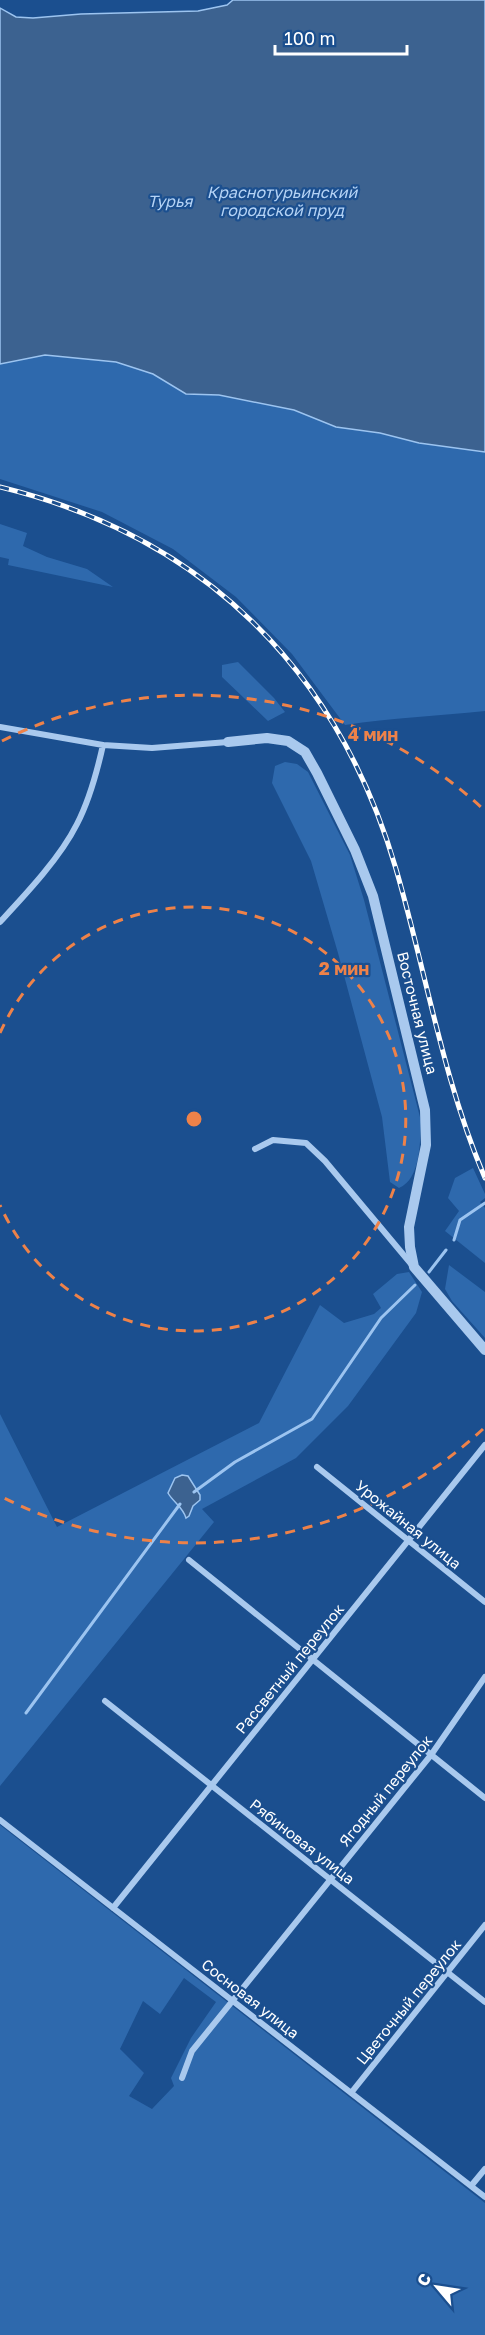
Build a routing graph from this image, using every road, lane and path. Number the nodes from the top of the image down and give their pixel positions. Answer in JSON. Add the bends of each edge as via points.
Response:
{"nodes":[{"id":1,"x":0,"y":727,"type":"edge"},
{"id":2,"x":228,"y":742,"type":"joint"},
{"id":3,"x":103,"y":746,"type":"junction"},
{"id":4,"x":0,"y":922,"type":"edge"},
{"id":5,"x":255,"y":1149,"type":"dead end"},
{"id":6,"x":414,"y":1267,"type":"junction"},
{"id":7,"x":485,"y":1350,"type":"edge"},
{"id":8,"x":485,"y":1445,"type":"edge"},
{"id":9,"x":317,"y":1467,"type":"dead end"},
{"id":10,"x":408,"y":1540,"type":"junction"},
{"id":11,"x":189,"y":1560,"type":"dead end"},
{"id":12,"x":485,"y":1602,"type":"edge"},
{"id":13,"x":313,"y":1660,"type":"junction"},
{"id":14,"x":485,"y":1677,"type":"edge"},
{"id":15,"x":105,"y":1701,"type":"dead end"},
{"id":16,"x":431,"y":1755,"type":"junction"},
{"id":17,"x":212,"y":1786,"type":"junction"},
{"id":18,"x":485,"y":1798,"type":"edge"},
{"id":19,"x":0,"y":1820,"type":"edge"},
{"id":20,"x":330,"y":1879,"type":"junction"},
{"id":21,"x":113,"y":1908,"type":"junction"},
{"id":22,"x":485,"y":1925,"type":"edge"},
{"id":23,"x":448,"y":1972,"type":"junction"},
{"id":24,"x":232,"y":2000,"type":"junction"},
{"id":25,"x":485,"y":2002,"type":"edge"},
{"id":26,"x":182,"y":2078,"type":"dead end"},
{"id":27,"x":351,"y":2093,"type":"junction"},
{"id":28,"x":485,"y":2169,"type":"edge"},
{"id":29,"x":471,"y":2186,"type":"junction"},
{"id":30,"x":485,"y":2197,"type":"edge"}],
"edges":[{"from":1,"to":3,"type":"street"},
{"from":2,"to":3,"type":"street","via":[[152,748]]},
{"from":2,"to":6,"type":"street","name":"Восточная улица","via":[[267,738],[288,741],[305,752],[355,850],[373,896],[425,1110],[426,1145],[409,1227]]},
{"from":3,"to":4,"type":"street","via":[[95,782],[77,825],[36,884]]},
{"from":5,"to":6,"type":"street","via":[[273,1140],[306,1143]]},
{"from":6,"to":7,"type":"street"},
{"from":8,"to":10,"type":"street","name":"Рассветный переулок"},
{"from":9,"to":10,"type":"street","name":"Урожайная улица"},
{"from":10,"to":12,"type":"street","name":"Урожайная улица"},
{"from":10,"to":13,"type":"street","name":"Рассветный переулок"},
{"from":11,"to":13,"type":"street"},
{"from":13,"to":16,"type":"street"},
{"from":13,"to":17,"type":"street","name":"Рассветный переулок"},
{"from":14,"to":16,"type":"street","name":"Ягодный переулок"},
{"from":15,"to":17,"type":"street","name":"Рябиновая улица"},
{"from":16,"to":18,"type":"street"},
{"from":16,"to":20,"type":"street","name":"Ягодный переулок"},
{"from":17,"to":20,"type":"street","name":"Рябиновая улица"},
{"from":17,"to":21,"type":"street","name":"Рассветный переулок"},
{"from":19,"to":21,"type":"street","name":"Сосновая улица"},
{"from":20,"to":23,"type":"street","name":"Рябиновая улица"},
{"from":20,"to":24,"type":"street","name":"Ягодный переулок"},
{"from":21,"to":24,"type":"street","name":"Сосновая улица"},
{"from":22,"to":23,"type":"street","name":"Цветочный переулок"},
{"from":23,"to":25,"type":"street","name":"Рябиновая улица"},
{"from":23,"to":27,"type":"street","name":"Цветочный переулок"},
{"from":24,"to":26,"type":"street","name":"Ягодный переулок","via":[[192,2051]]},
{"from":24,"to":27,"type":"street","name":"Сосновая улица"},
{"from":27,"to":29,"type":"street","name":"Сосновая улица"},
{"from":28,"to":29,"type":"street"},
{"from":29,"to":30,"type":"street","name":"Сосновая улица"}]}
